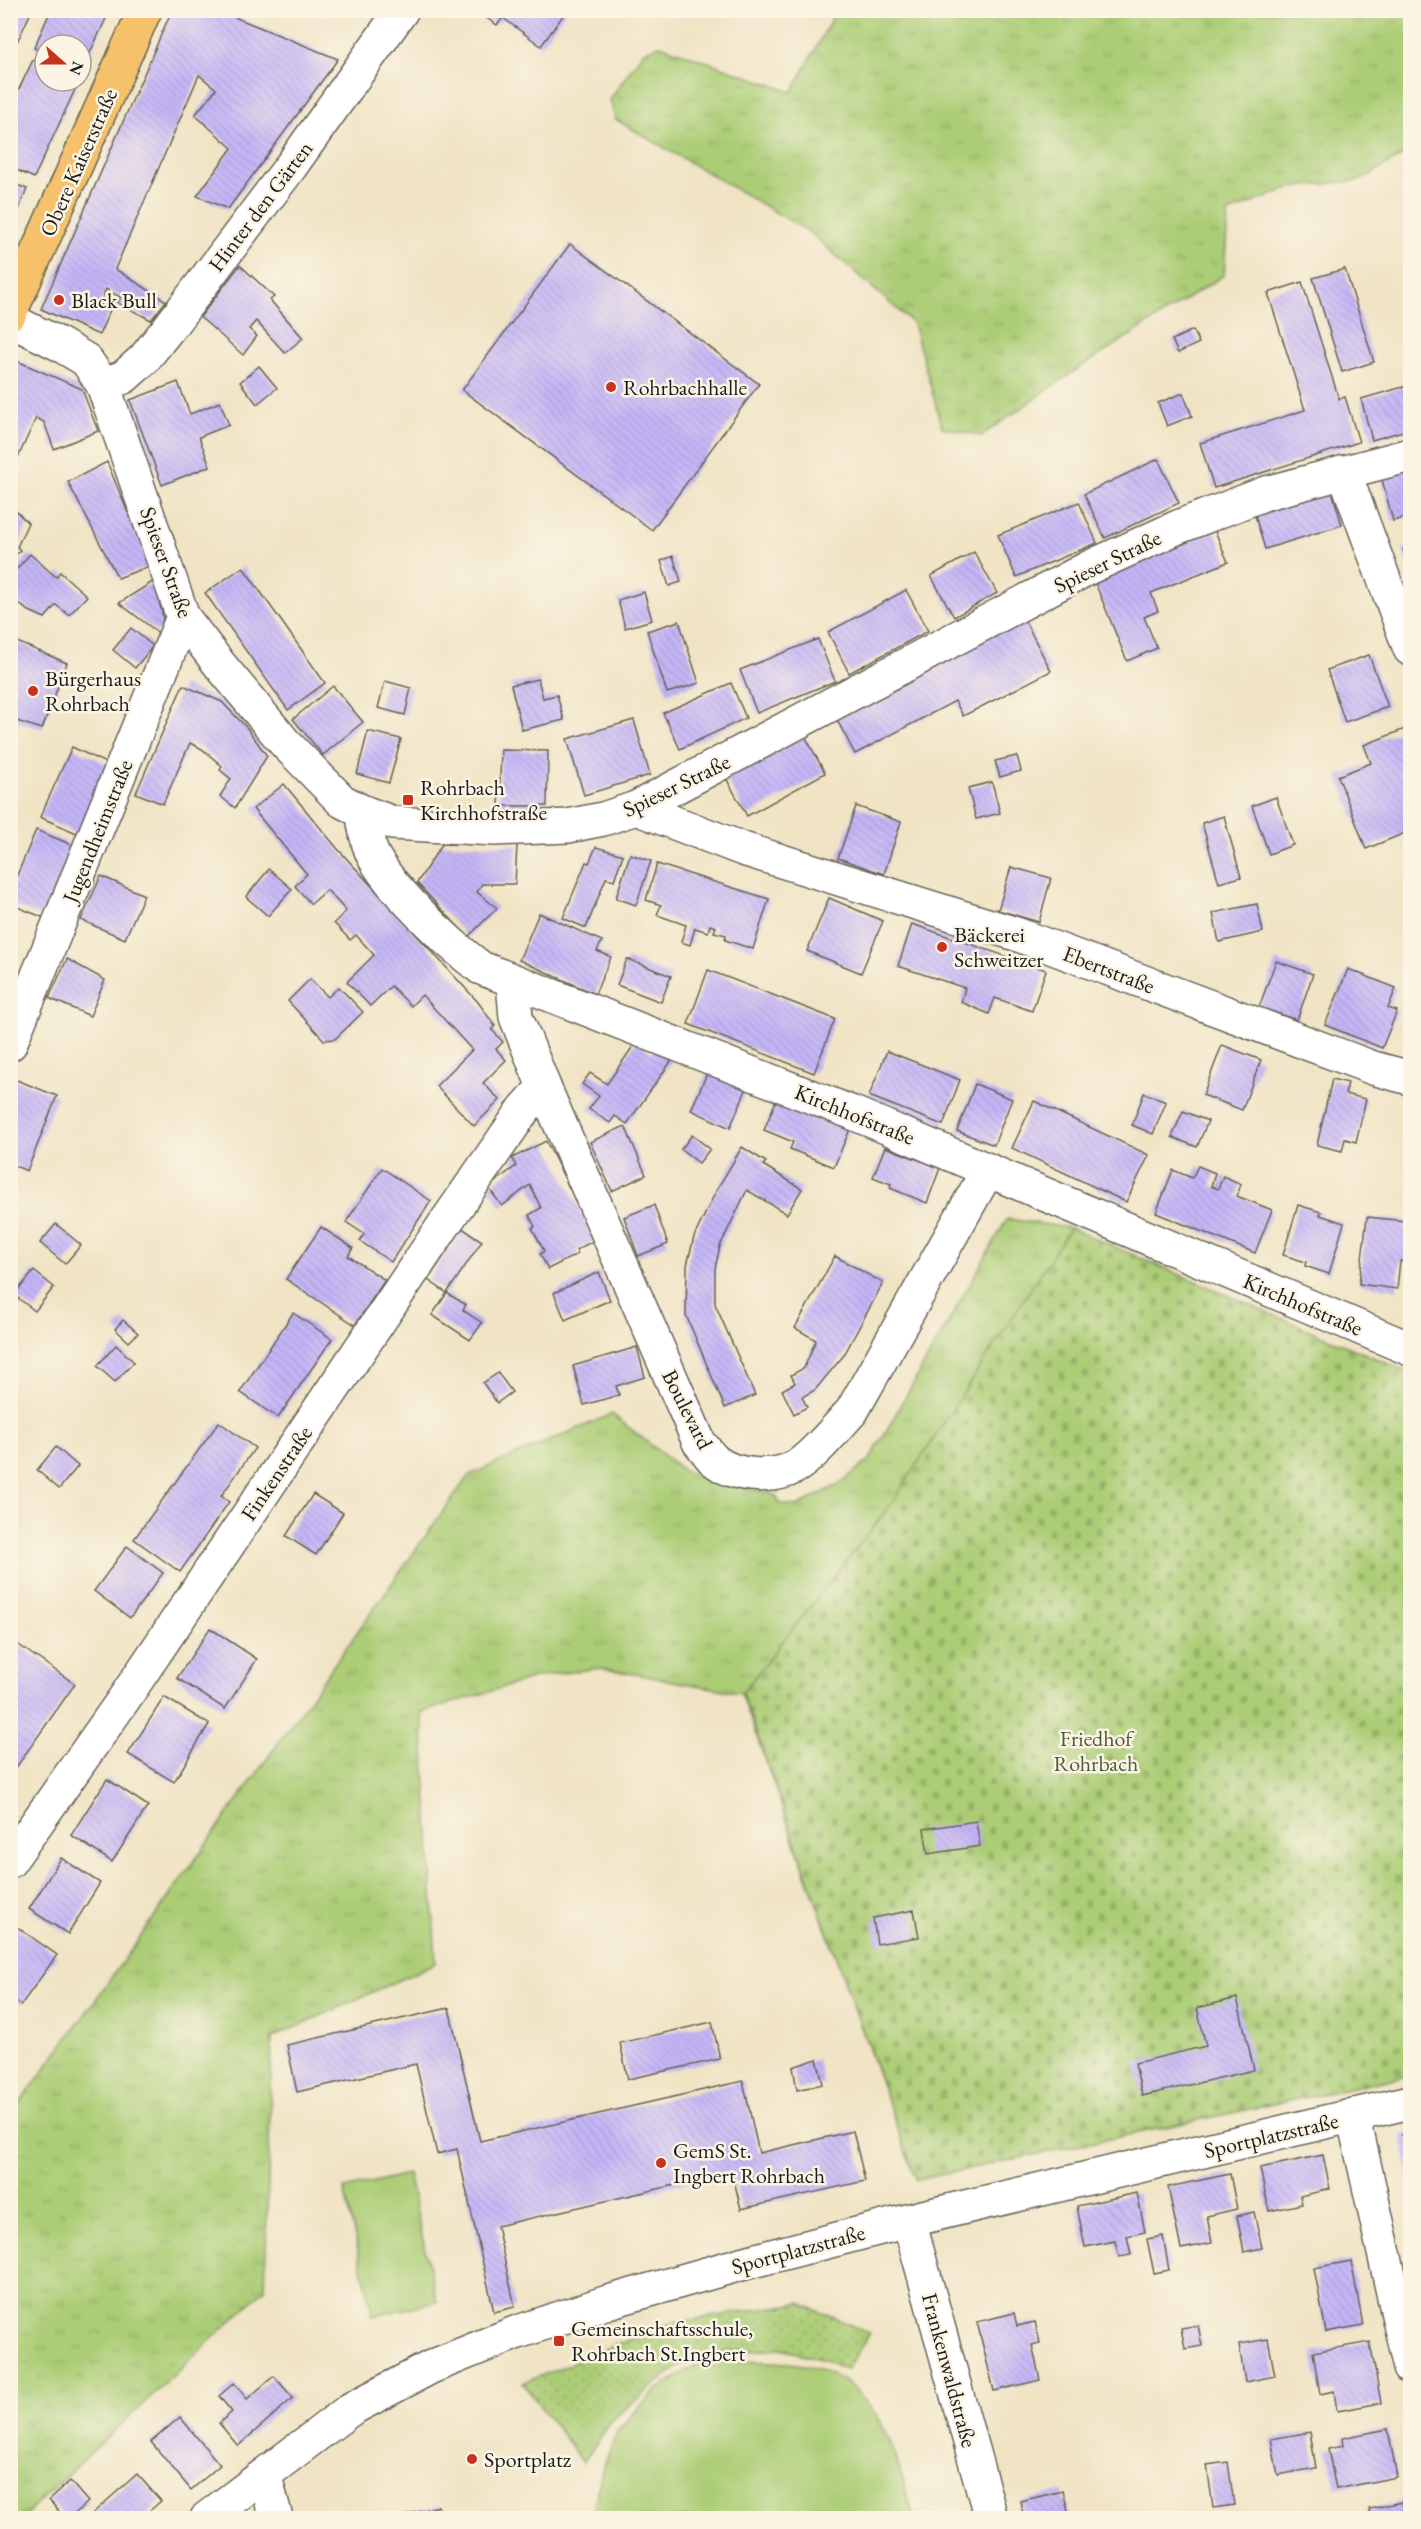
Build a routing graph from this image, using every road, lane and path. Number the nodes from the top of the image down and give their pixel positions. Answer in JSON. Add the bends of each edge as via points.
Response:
{"nodes":[{"id":1,"x":145,"y":10,"type":"edge"},
{"id":2,"x":402,"y":10,"type":"edge"},
{"id":3,"x":10,"y":313,"type":"edge"},
{"id":4,"x":10,"y":320,"type":"edge"},
{"id":5,"x":103,"y":385,"type":"junction"},
{"id":6,"x":1410,"y":455,"type":"edge"},
{"id":7,"x":1344,"y":472,"type":"junction"},
{"id":8,"x":183,"y":617,"type":"junction"},
{"id":9,"x":1410,"y":649,"type":"edge"},
{"id":10,"x":636,"y":808,"type":"junction"},
{"id":11,"x":363,"y":812,"type":"junction"},
{"id":12,"x":513,"y":981,"type":"junction"},
{"id":13,"x":10,"y":1044,"type":"edge"},
{"id":14,"x":1410,"y":1078,"type":"edge"},
{"id":15,"x":544,"y":1087,"type":"junction"},
{"id":16,"x":988,"y":1170,"type":"junction"},
{"id":17,"x":1410,"y":1350,"type":"edge"},
{"id":18,"x":10,"y":1861,"type":"edge"},
{"id":19,"x":1410,"y":2102,"type":"edge"},
{"id":20,"x":1353,"y":2115,"type":"junction"},
{"id":21,"x":909,"y":2221,"type":"junction"},
{"id":22,"x":1410,"y":2368,"type":"edge"},
{"id":23,"x":265,"y":2476,"type":"junction"},
{"id":24,"x":207,"y":2518,"type":"edge"},
{"id":25,"x":276,"y":2518,"type":"edge"},
{"id":26,"x":991,"y":2518,"type":"edge"}],
"edges":[{"from":1,"to":3,"type":"main road","name":"Obere Kaiserstraße"},
{"from":2,"to":5,"type":"street","name":"Hinter den Gärten","via":[[158,342],[124,377]]},
{"from":4,"to":5,"type":"street","name":"Spieser Straße","via":[[86,360]]},
{"from":5,"to":8,"type":"street","name":"Spieser Straße"},
{"from":6,"to":7,"type":"street","name":"Spieser Straße"},
{"from":7,"to":9,"type":"street"},
{"from":7,"to":10,"type":"street","name":"Spieser Straße","via":[[1266,493],[1090,567]]},
{"from":8,"to":11,"type":"street","name":"Spieser Straße","via":[[285,743],[342,801]]},
{"from":8,"to":13,"type":"street","name":"Jugendheimstraße"},
{"from":10,"to":11,"type":"street","name":"Spieser Straße","via":[[568,826],[495,829],[393,823]]},
{"from":10,"to":14,"type":"street","name":"Ebertstraße","via":[[743,849],[1016,934],[1373,1068]]},
{"from":11,"to":12,"type":"street","name":"Kirchhofstraße","via":[[364,830],[374,855],[394,884],[455,949],[481,968]]},
{"from":12,"to":15,"type":"street","name":"Boulevard","via":[[516,1017]]},
{"from":12,"to":16,"type":"street","name":"Kirchhofstraße","via":[[736,1066]]},
{"from":15,"to":16,"type":"street","name":"Boulevard","via":[[699,1442],[715,1461],[737,1471],[765,1475],[795,1467],[852,1411]]},
{"from":15,"to":18,"type":"street","name":"Finkenstraße","via":[[525,1108]]},
{"from":16,"to":17,"type":"street","name":"Kirchhofstraße"},
{"from":19,"to":20,"type":"street","name":"Sportplatzstraße"},
{"from":20,"to":21,"type":"street","name":"Sportplatzstraße"},
{"from":20,"to":22,"type":"street"},
{"from":21,"to":23,"type":"street","name":"Sportplatzstraße","via":[[730,2267],[508,2336],[430,2367],[351,2409]]},
{"from":21,"to":26,"type":"street","name":"Frankenwaldstraße"},
{"from":23,"to":24,"type":"street","name":"Sportplatzstraße"},
{"from":23,"to":25,"type":"street"}]}
